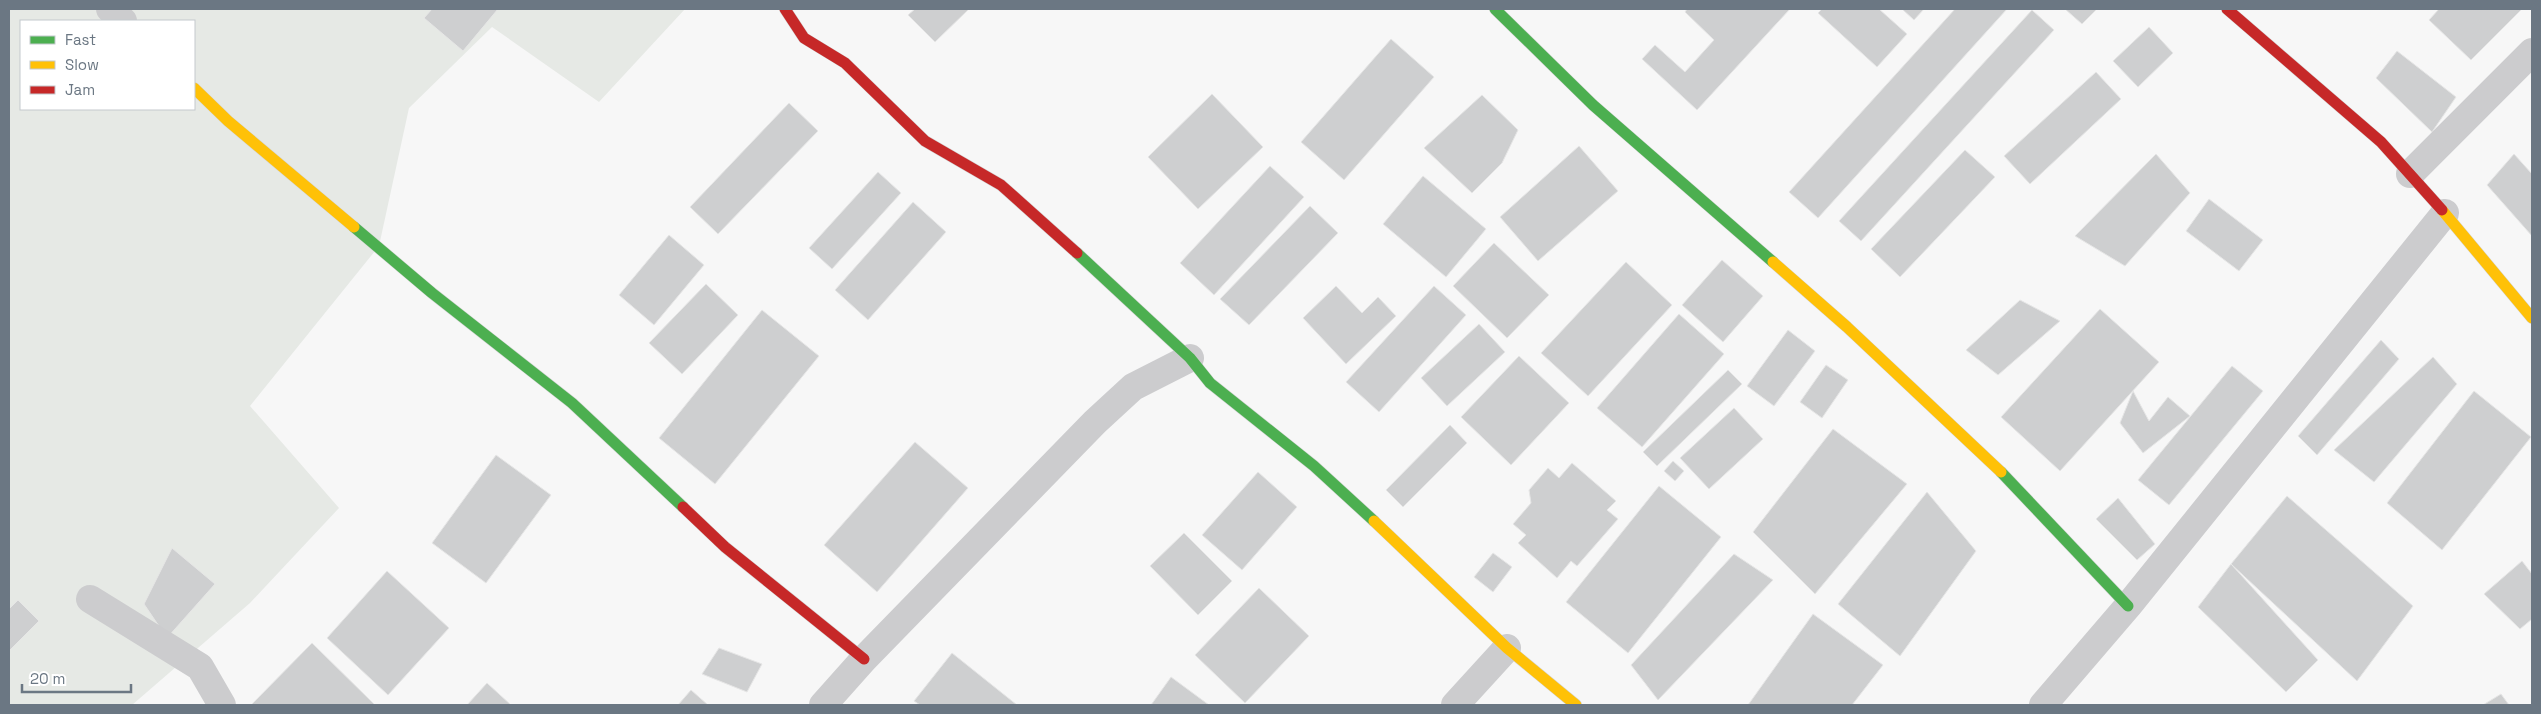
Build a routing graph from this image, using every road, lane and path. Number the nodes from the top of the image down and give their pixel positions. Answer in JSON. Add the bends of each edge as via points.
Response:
{"nodes":[{"id":1,"x":110,"y":9,"type":"edge"},
{"id":2,"x":785,"y":9,"type":"edge"},
{"id":3,"x":1495,"y":9,"type":"edge"},
{"id":4,"x":2227,"y":9,"type":"edge"},
{"id":5,"x":122,"y":20,"type":"edge"},
{"id":6,"x":2532,"y":52,"type":"edge"},
{"id":7,"x":195,"y":89,"type":"edge"},
{"id":8,"x":2410,"y":174,"type":"junction"},
{"id":9,"x":2444,"y":213,"type":"junction"},
{"id":10,"x":2532,"y":318,"type":"edge"},
{"id":11,"x":1190,"y":358,"type":"junction"},
{"id":12,"x":90,"y":599,"type":"dead end"},
{"id":13,"x":2128,"y":606,"type":"junction"},
{"id":14,"x":1508,"y":648,"type":"junction"},
{"id":15,"x":864,"y":659,"type":"junction"},
{"id":16,"x":222,"y":705,"type":"edge"},
{"id":17,"x":823,"y":705,"type":"edge"},
{"id":18,"x":1455,"y":705,"type":"edge"},
{"id":19,"x":1576,"y":705,"type":"edge"},
{"id":20,"x":2043,"y":705,"type":"edge"}],
"edges":[{"from":1,"to":5,"type":"street"},
{"from":2,"to":11,"type":"street","via":[[804,38],[845,63],[925,141],[1001,185]]},
{"from":3,"to":13,"type":"street","via":[[1593,105],[1846,327],[1983,453]]},
{"from":4,"to":8,"type":"street","via":[[2381,142]]},
{"from":6,"to":8,"type":"street"},
{"from":7,"to":15,"type":"street","via":[[432,293],[572,403],[725,547]]},
{"from":8,"to":9,"type":"street"},
{"from":9,"to":10,"type":"street"},
{"from":9,"to":13,"type":"street"},
{"from":11,"to":14,"type":"street","via":[[1210,384],[1314,466]]},
{"from":11,"to":15,"type":"street","via":[[1133,387],[1095,422]]},
{"from":12,"to":16,"type":"street","via":[[200,667]]},
{"from":13,"to":20,"type":"street"},
{"from":14,"to":18,"type":"street"},
{"from":14,"to":19,"type":"street"},
{"from":15,"to":17,"type":"street"}]}
